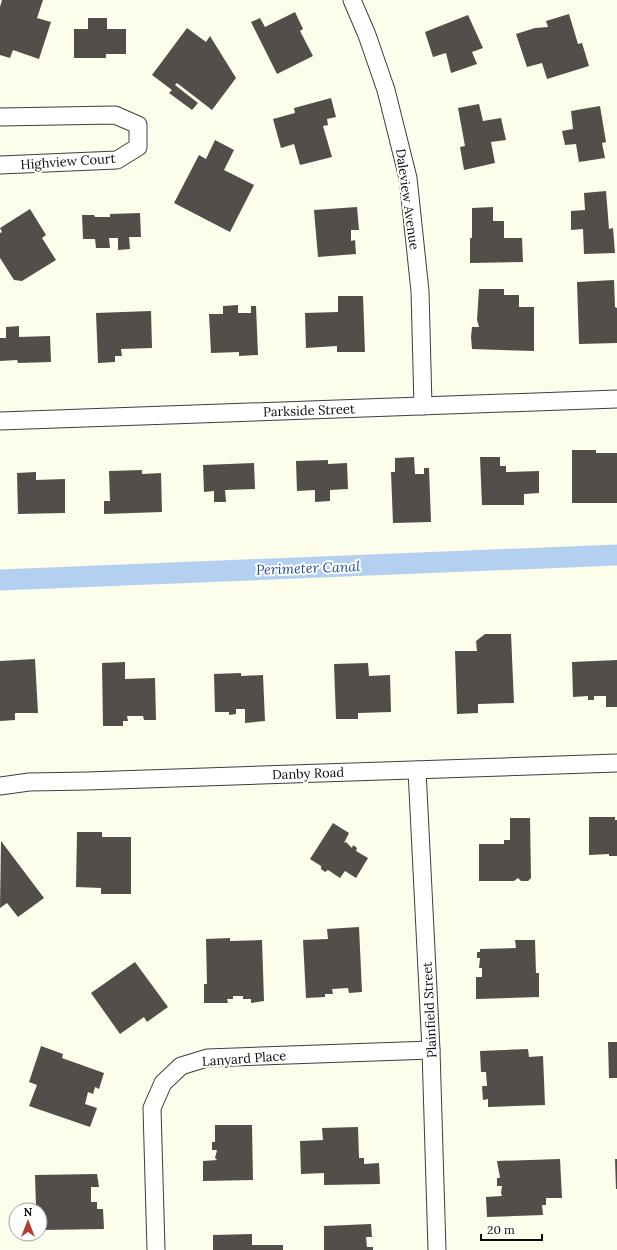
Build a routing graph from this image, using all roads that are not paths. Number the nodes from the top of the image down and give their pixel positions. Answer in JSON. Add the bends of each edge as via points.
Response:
{"nodes":[{"id":1,"x":352,"y":0,"type":"edge"},
{"id":2,"x":0,"y":117,"type":"edge"},
{"id":3,"x":0,"y":165,"type":"edge"},
{"id":4,"x":617,"y":399,"type":"edge"},
{"id":5,"x":424,"y":406,"type":"junction"},
{"id":6,"x":0,"y":421,"type":"edge"},
{"id":7,"x":617,"y":763,"type":"edge"},
{"id":8,"x":417,"y":770,"type":"junction"},
{"id":9,"x":0,"y":786,"type":"edge"},
{"id":10,"x":431,"y":1050,"type":"junction"},
{"id":11,"x":156,"y":1250,"type":"edge"},
{"id":12,"x":437,"y":1250,"type":"edge"}],
"edges":[{"from":1,"to":5,"type":"street","name":"Daleview Avenue","via":[[386,90],[408,178],[420,291]]},
{"from":2,"to":3,"type":"street","name":"Highview Court","via":[[115,115],[138,125],[138,147],[117,160]]},
{"from":4,"to":5,"type":"street","name":"Parkside Street"},
{"from":5,"to":6,"type":"street","name":"Parkside Street"},
{"from":7,"to":8,"type":"street","name":"Danby Road"},
{"from":8,"to":9,"type":"street","name":"Danby Road","via":[[29,782]]},
{"from":8,"to":10,"type":"street","name":"Plainfield Street"},
{"from":10,"to":11,"type":"street","name":"Lanyard Place","via":[[207,1058],[181,1066],[163,1083],[152,1108]]},
{"from":10,"to":12,"type":"street","name":"Plainfield Street"}]}
